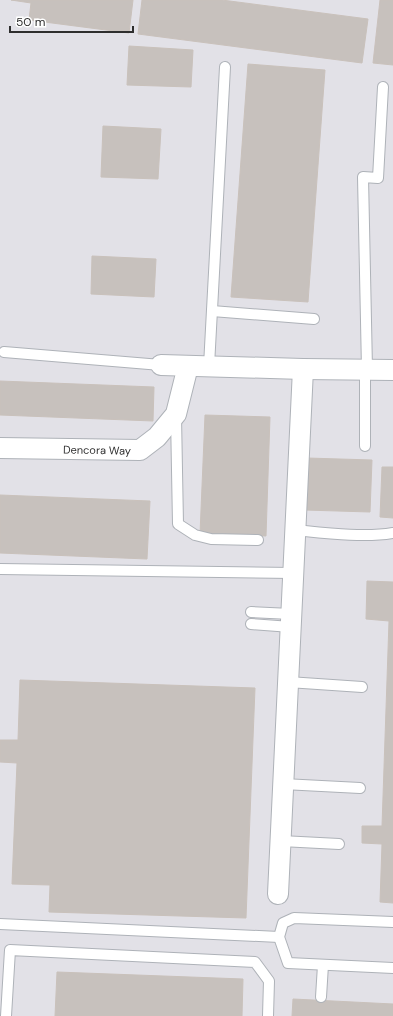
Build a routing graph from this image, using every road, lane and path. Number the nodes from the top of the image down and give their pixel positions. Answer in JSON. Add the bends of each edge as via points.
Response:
{"nodes":[{"id":1,"x":225,"y":67,"type":"dead end"},
{"id":2,"x":384,"y":87,"type":"dead end"},
{"id":3,"x":212,"y":311,"type":"junction"},
{"id":4,"x":314,"y":319,"type":"dead end"},
{"id":5,"x":4,"y":352,"type":"dead end"},
{"id":6,"x":161,"y":365,"type":"joint"},
{"id":7,"x":188,"y":366,"type":"junction"},
{"id":8,"x":209,"y":366,"type":"junction"},
{"id":9,"x":303,"y":369,"type":"junction"},
{"id":10,"x":367,"y":369,"type":"junction"},
{"id":11,"x":393,"y":370,"type":"edge"},
{"id":12,"x":176,"y":414,"type":"junction"},
{"id":13,"x":365,"y":446,"type":"dead end"},
{"id":14,"x":0,"y":448,"type":"edge"},
{"id":15,"x":295,"y":530,"type":"junction"},
{"id":16,"x":393,"y":533,"type":"edge"},
{"id":17,"x":258,"y":540,"type":"dead end"},
{"id":18,"x":0,"y":569,"type":"edge"},
{"id":19,"x":293,"y":573,"type":"junction"},
{"id":20,"x":251,"y":612,"type":"dead end"},
{"id":21,"x":291,"y":620,"type":"junction"},
{"id":22,"x":251,"y":624,"type":"dead end"},
{"id":23,"x":288,"y":682,"type":"junction"},
{"id":24,"x":362,"y":687,"type":"dead end"},
{"id":25,"x":283,"y":784,"type":"junction"},
{"id":26,"x":360,"y":788,"type":"dead end"},
{"id":27,"x":281,"y":841,"type":"junction"},
{"id":28,"x":339,"y":844,"type":"dead end"},
{"id":29,"x":278,"y":894,"type":"dead end"},
{"id":30,"x":393,"y":922,"type":"edge"},
{"id":31,"x":0,"y":924,"type":"edge"},
{"id":32,"x":279,"y":937,"type":"junction"},
{"id":33,"x":323,"y":964,"type":"junction"},
{"id":34,"x":393,"y":968,"type":"edge"},
{"id":35,"x":321,"y":997,"type":"dead end"},
{"id":36,"x":6,"y":1016,"type":"edge"},
{"id":37,"x":268,"y":1016,"type":"edge"}],
"edges":[{"from":1,"to":3,"type":"lane"},
{"from":2,"to":10,"type":"lane","via":[[378,178],[363,178]]},
{"from":3,"to":4,"type":"lane"},
{"from":3,"to":8,"type":"lane"},
{"from":5,"to":6,"type":"lane"},
{"from":6,"to":7,"type":"street"},
{"from":7,"to":8,"type":"street"},
{"from":7,"to":12,"type":"street","name":"Dencora Way"},
{"from":8,"to":9,"type":"street"},
{"from":9,"to":10,"type":"street"},
{"from":9,"to":15,"type":"street"},
{"from":10,"to":11,"type":"street"},
{"from":10,"to":13,"type":"lane"},
{"from":12,"to":14,"type":"street","name":"Dencora Way","via":[[157,436],[140,450]]},
{"from":12,"to":17,"type":"lane","via":[[178,524],[195,535],[211,539]]},
{"from":15,"to":16,"type":"lane","via":[[328,534]]},
{"from":15,"to":19,"type":"street"},
{"from":18,"to":19,"type":"lane"},
{"from":19,"to":21,"type":"street"},
{"from":20,"to":21,"type":"lane"},
{"from":21,"to":22,"type":"lane"},
{"from":21,"to":23,"type":"street"},
{"from":23,"to":24,"type":"lane"},
{"from":23,"to":25,"type":"street"},
{"from":25,"to":26,"type":"lane"},
{"from":25,"to":27,"type":"street"},
{"from":27,"to":28,"type":"lane"},
{"from":27,"to":29,"type":"street"},
{"from":30,"to":32,"type":"lane","via":[[294,918],[283,923]]},
{"from":31,"to":32,"type":"lane"},
{"from":32,"to":33,"type":"lane","via":[[288,963]]},
{"from":33,"to":34,"type":"lane"},
{"from":33,"to":35,"type":"lane"},
{"from":36,"to":37,"type":"lane","via":[[10,950],[255,962],[269,981]]}]}
